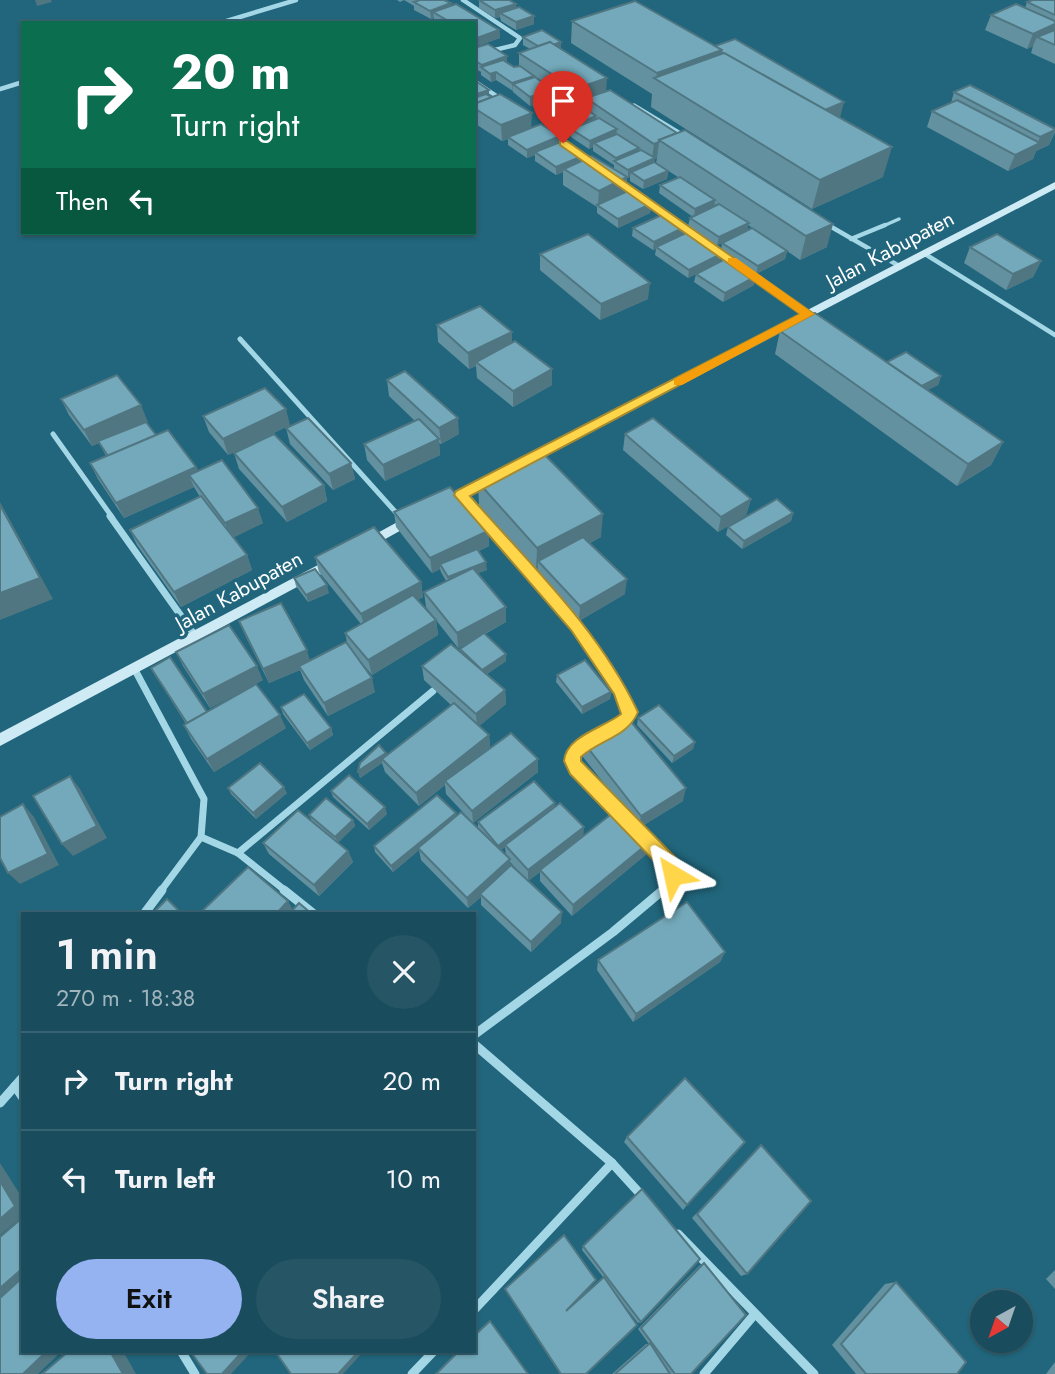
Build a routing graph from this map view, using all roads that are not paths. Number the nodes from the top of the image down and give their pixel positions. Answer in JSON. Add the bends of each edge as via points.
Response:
{"nodes":[{"id":1,"x":296,"y":0,"type":"edge"},
{"id":2,"x":463,"y":0,"type":"edge"},
{"id":3,"x":227,"y":21,"type":"edge"},
{"id":4,"x":476,"y":55,"type":"edge"},
{"id":5,"x":476,"y":82,"type":"edge"},
{"id":6,"x":21,"y":83,"type":"edge"},
{"id":7,"x":0,"y":89,"type":"edge"},
{"id":8,"x":508,"y":104,"type":"edge"},
{"id":9,"x":634,"y":105,"type":"edge"},
{"id":10,"x":691,"y":140,"type":"edge"},
{"id":11,"x":619,"y":182,"type":"edge"},
{"id":12,"x":1055,"y":185,"type":"edge"},
{"id":13,"x":817,"y":218,"type":"edge"},
{"id":14,"x":899,"y":219,"type":"dead end"},
{"id":15,"x":851,"y":239,"type":"junction"},
{"id":16,"x":925,"y":254,"type":"junction"},
{"id":17,"x":901,"y":267,"type":"junction"},
{"id":18,"x":808,"y":314,"type":"junction"},
{"id":19,"x":1055,"y":335,"type":"edge"},
{"id":20,"x":240,"y":340,"type":"dead end"},
{"id":21,"x":53,"y":434,"type":"dead end"},
{"id":22,"x":520,"y":464,"type":"edge"},
{"id":23,"x":508,"y":470,"type":"edge"},
{"id":24,"x":460,"y":495,"type":"junction"},
{"id":25,"x":405,"y":523,"type":"junction"},
{"id":26,"x":356,"y":550,"type":"edge"},
{"id":27,"x":344,"y":556,"type":"edge"},
{"id":28,"x":196,"y":636,"type":"junction"},
{"id":29,"x":135,"y":670,"type":"junction"},
{"id":30,"x":433,"y":691,"type":"edge"},
{"id":31,"x":613,"y":729,"type":"edge"},
{"id":32,"x":604,"y":734,"type":"edge"},
{"id":33,"x":0,"y":740,"type":"edge"},
{"id":34,"x":629,"y":824,"type":"edge"},
{"id":35,"x":638,"y":833,"type":"edge"},
{"id":36,"x":201,"y":837,"type":"junction"},
{"id":37,"x":238,"y":853,"type":"junction"},
{"id":38,"x":145,"y":912,"type":"edge"},
{"id":39,"x":312,"y":912,"type":"edge"},
{"id":40,"x":476,"y":1034,"type":"edge"},
{"id":41,"x":476,"y":1046,"type":"edge"},
{"id":42,"x":21,"y":1079,"type":"edge"},
{"id":43,"x":15,"y":1086,"type":"junction"},
{"id":44,"x":21,"y":1095,"type":"edge"},
{"id":45,"x":0,"y":1103,"type":"edge"},
{"id":46,"x":612,"y":1163,"type":"junction"},
{"id":47,"x":650,"y":1203,"type":"edge"},
{"id":48,"x":669,"y":1224,"type":"edge"},
{"id":49,"x":476,"y":1308,"type":"edge"},
{"id":50,"x":754,"y":1315,"type":"junction"},
{"id":51,"x":182,"y":1353,"type":"edge"},
{"id":52,"x":433,"y":1353,"type":"edge"},
{"id":53,"x":195,"y":1374,"type":"edge"},
{"id":54,"x":412,"y":1374,"type":"edge"},
{"id":55,"x":704,"y":1374,"type":"edge"},
{"id":56,"x":814,"y":1374,"type":"edge"}],
"edges":[{"from":1,"to":3,"type":"street"},
{"from":2,"to":4,"type":"street","via":[[520,38],[515,45]]},
{"from":5,"to":8,"type":"street"},
{"from":6,"to":7,"type":"street"},
{"from":9,"to":10,"type":"lane"},
{"from":11,"to":18,"type":"street"},
{"from":12,"to":16,"type":"main road","name":"Jalan Kabupaten"},
{"from":13,"to":15,"type":"lane"},
{"from":14,"to":15,"type":"lane"},
{"from":15,"to":17,"type":"lane"},
{"from":16,"to":17,"type":"main road","name":"Jalan Kabupaten"},
{"from":16,"to":19,"type":"lane"},
{"from":17,"to":18,"type":"main road","name":"Jalan Kabupaten"},
{"from":18,"to":22,"type":"main road","name":"Jalan Kabupaten"},
{"from":20,"to":25,"type":"street"},
{"from":21,"to":28,"type":"street"},
{"from":23,"to":24,"type":"main road"},
{"from":24,"to":25,"type":"main road"},
{"from":24,"to":31,"type":"street","via":[[576,626],[620,690],[630,712]]},
{"from":25,"to":26,"type":"main road"},
{"from":27,"to":28,"type":"main road","name":"Jalan Kabupaten"},
{"from":28,"to":29,"type":"main road","name":"Jalan Kabupaten"},
{"from":29,"to":33,"type":"main road","name":"Jalan Kabupaten"},
{"from":29,"to":36,"type":"street","via":[[204,799]]},
{"from":30,"to":37,"type":"street"},
{"from":32,"to":34,"type":"street","via":[[577,750],[572,761]]},
{"from":35,"to":40,"type":"street","via":[[670,865],[673,875],[665,889]]},
{"from":36,"to":37,"type":"street"},
{"from":36,"to":38,"type":"street"},
{"from":37,"to":39,"type":"street"},
{"from":41,"to":46,"type":"street"},
{"from":42,"to":43,"type":"street"},
{"from":43,"to":44,"type":"street"},
{"from":43,"to":45,"type":"street"},
{"from":46,"to":47,"type":"street"},
{"from":46,"to":49,"type":"street"},
{"from":48,"to":50,"type":"street"},
{"from":50,"to":55,"type":"street"},
{"from":50,"to":56,"type":"street"},
{"from":51,"to":53,"type":"street"},
{"from":52,"to":54,"type":"street"}]}
